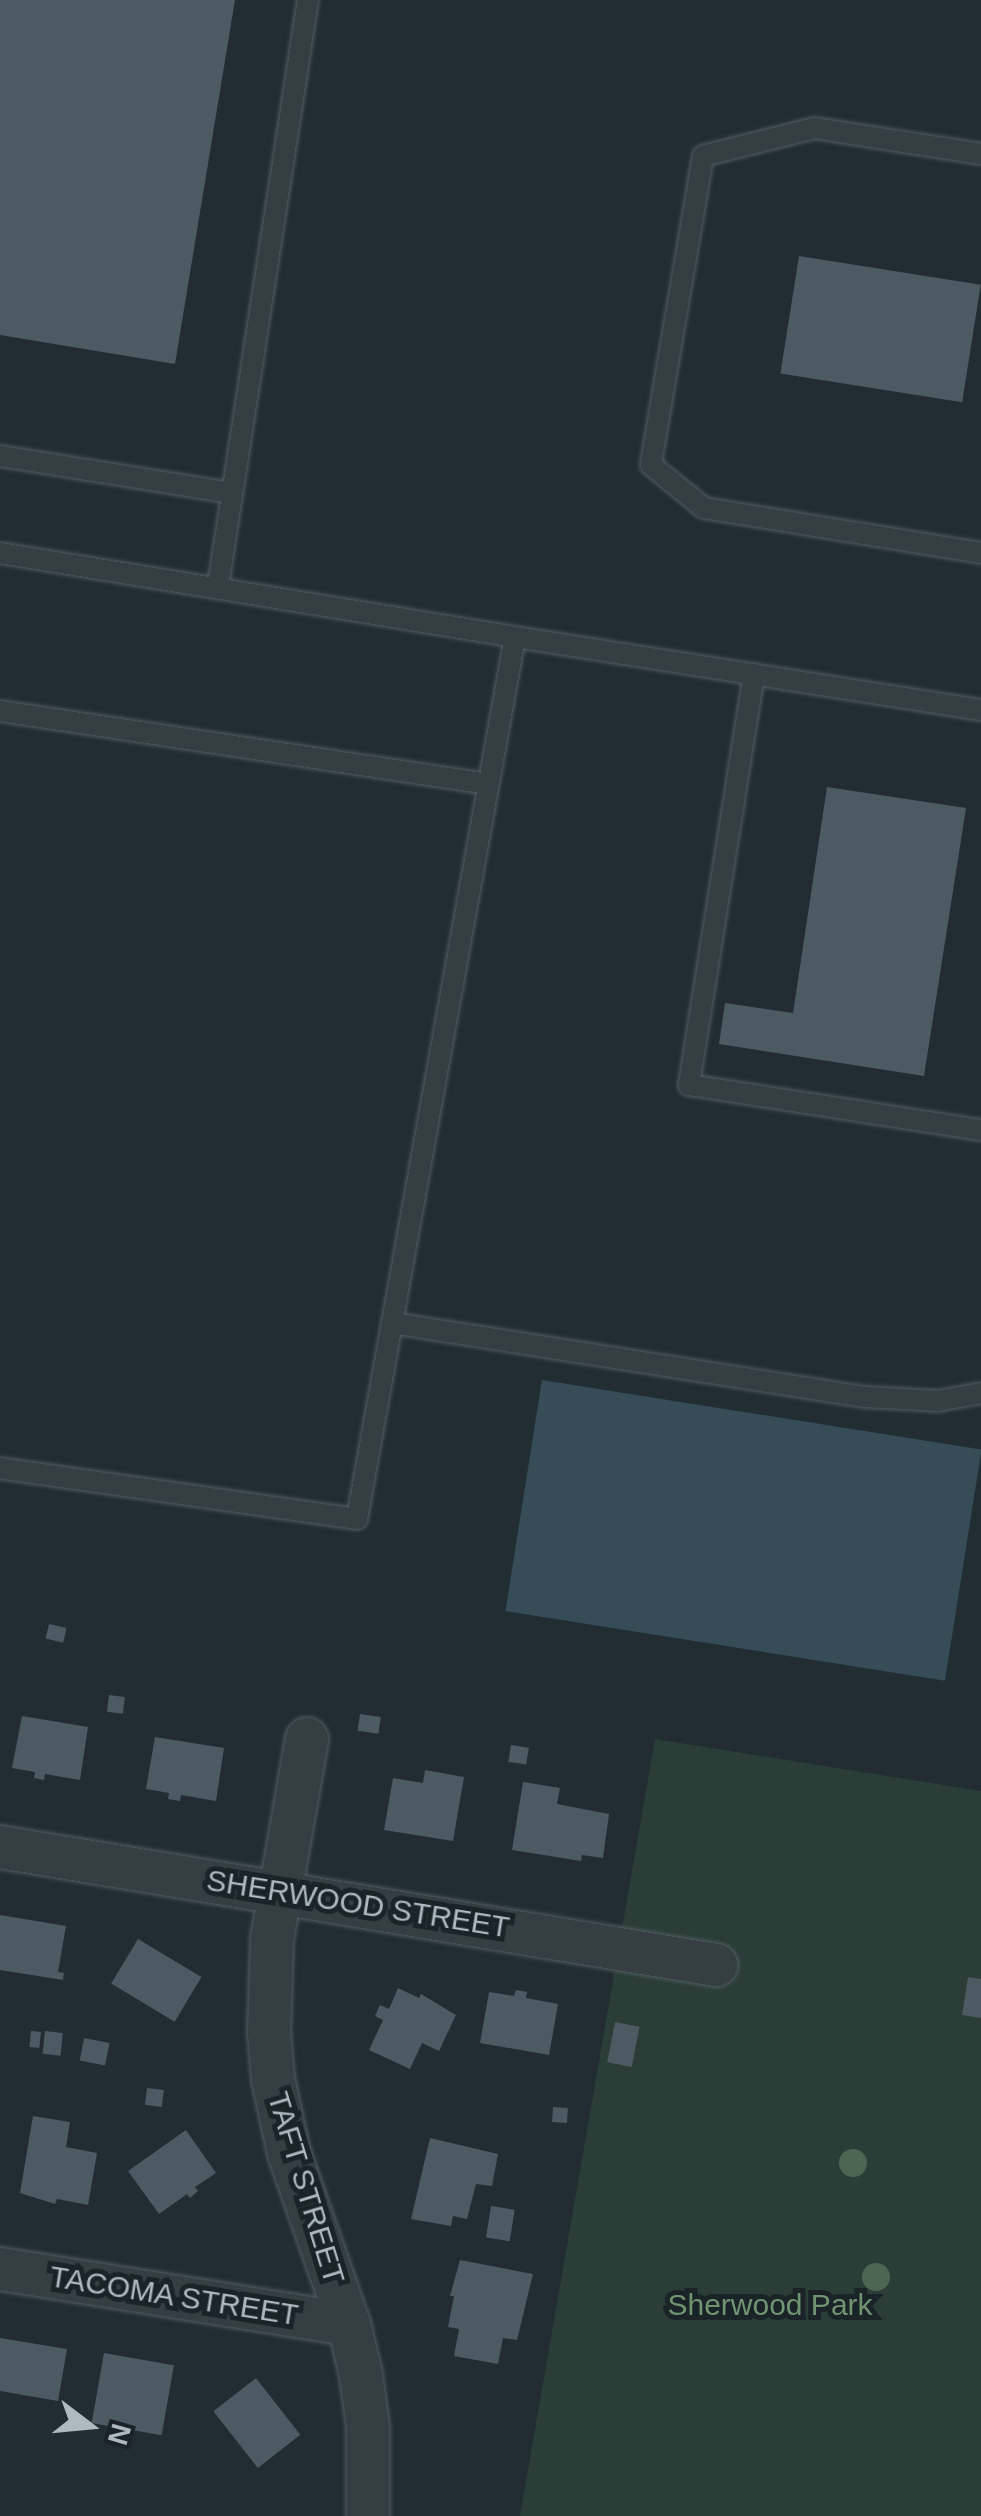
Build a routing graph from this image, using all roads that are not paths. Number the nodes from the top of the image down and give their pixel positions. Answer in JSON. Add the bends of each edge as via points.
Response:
{"nodes":[{"id":1,"x":308,"y":0,"type":"edge"},
{"id":2,"x":981,"y":154,"type":"edge"},
{"id":3,"x":0,"y":456,"type":"edge"},
{"id":4,"x":232,"y":493,"type":"junction"},
{"id":5,"x":0,"y":553,"type":"edge"},
{"id":6,"x":981,"y":553,"type":"edge"},
{"id":7,"x":218,"y":586,"type":"junction"},
{"id":8,"x":515,"y":636,"type":"junction"},
{"id":9,"x":754,"y":674,"type":"junction"},
{"id":10,"x":981,"y":710,"type":"edge"},
{"id":11,"x":0,"y":711,"type":"edge"},
{"id":12,"x":488,"y":784,"type":"junction"},
{"id":13,"x":981,"y":1130,"type":"edge"},
{"id":14,"x":392,"y":1323,"type":"junction"},
{"id":15,"x":981,"y":1392,"type":"edge"},
{"id":16,"x":0,"y":1468,"type":"edge"},
{"id":17,"x":307,"y":1739,"type":"dead end"},
{"id":18,"x":0,"y":1846,"type":"edge"},
{"id":19,"x":280,"y":1891,"type":"junction"},
{"id":20,"x":716,"y":1965,"type":"dead end"},
{"id":21,"x":0,"y":2268,"type":"edge"},
{"id":22,"x":348,"y":2324,"type":"junction"},
{"id":23,"x":368,"y":2516,"type":"edge"}],
"edges":[{"from":1,"to":4,"type":"lane"},
{"from":2,"to":6,"type":"lane","via":[[815,128],[703,156],[651,465],[704,508]]},
{"from":3,"to":4,"type":"lane"},
{"from":4,"to":7,"type":"lane"},
{"from":5,"to":7,"type":"lane"},
{"from":7,"to":8,"type":"lane"},
{"from":8,"to":9,"type":"lane"},
{"from":8,"to":12,"type":"lane"},
{"from":9,"to":10,"type":"lane"},
{"from":9,"to":13,"type":"lane","via":[[688,1084]]},
{"from":11,"to":12,"type":"lane"},
{"from":12,"to":14,"type":"lane"},
{"from":14,"to":15,"type":"lane","via":[[865,1397],[938,1401]]},
{"from":14,"to":16,"type":"lane","via":[[357,1519]]},
{"from":17,"to":19,"type":"street","name":"TAFT STREET"},
{"from":18,"to":19,"type":"street","name":"SHERWOOD STREET"},
{"from":19,"to":20,"type":"street","name":"SHERWOOD STREET"},
{"from":19,"to":22,"type":"street","name":"TAFT STREET","via":[[268,1986],[273,2079],[289,2153]]},
{"from":21,"to":22,"type":"street","name":"TACOMA STREET"},
{"from":22,"to":23,"type":"street","name":"TAFT STREET","via":[[368,2427]]}]}
